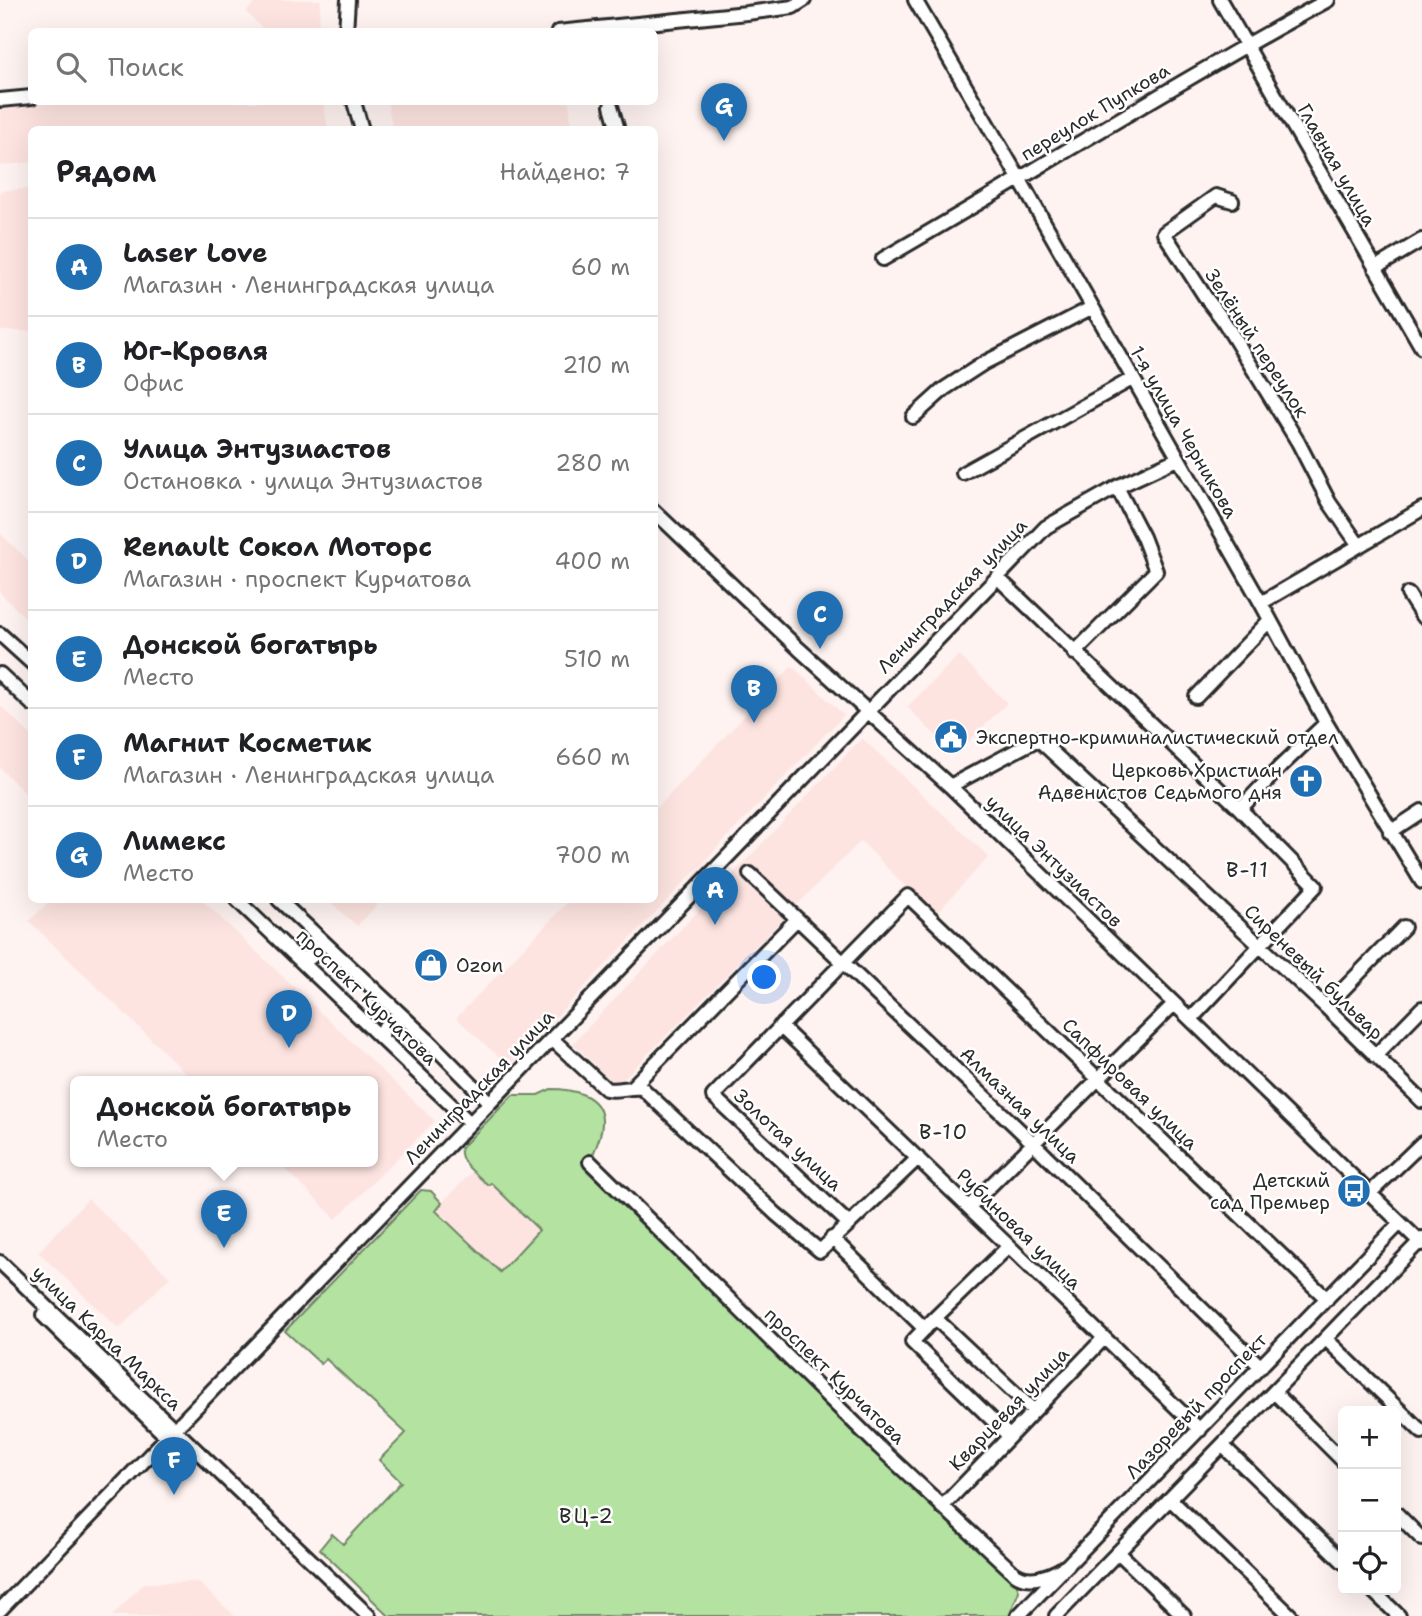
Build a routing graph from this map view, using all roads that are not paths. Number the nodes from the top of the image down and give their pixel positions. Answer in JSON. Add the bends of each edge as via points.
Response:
{"nodes":[{"id":1,"x":348,"y":0,"type":"edge"},
{"id":2,"x":355,"y":0,"type":"edge"},
{"id":3,"x":915,"y":0,"type":"edge"},
{"id":4,"x":1220,"y":0,"type":"edge"},
{"id":5,"x":1328,"y":0,"type":"edge"},
{"id":6,"x":799,"y":3,"type":"edge"},
{"id":7,"x":747,"y":13,"type":"junction"},
{"id":8,"x":346,"y":28,"type":"edge"},
{"id":9,"x":354,"y":28,"type":"edge"},
{"id":10,"x":598,"y":28,"type":"edge"},
{"id":11,"x":633,"y":28,"type":"edge"},
{"id":12,"x":1245,"y":45,"type":"junction"},
{"id":13,"x":28,"y":94,"type":"edge"},
{"id":14,"x":0,"y":98,"type":"edge"},
{"id":15,"x":355,"y":105,"type":"edge"},
{"id":16,"x":361,"y":105,"type":"edge"},
{"id":17,"x":611,"y":106,"type":"dead end"},
{"id":18,"x":361,"y":126,"type":"edge"},
{"id":19,"x":367,"y":126,"type":"edge"},
{"id":20,"x":617,"y":126,"type":"edge"},
{"id":21,"x":1020,"y":180,"type":"junction"},
{"id":22,"x":1232,"y":201,"type":"dead end"},
{"id":23,"x":1422,"y":240,"type":"edge"},
{"id":24,"x":883,"y":259,"type":"dead end"},
{"id":25,"x":1375,"y":268,"type":"junction"},
{"id":26,"x":1091,"y":308,"type":"junction"},
{"id":27,"x":1422,"y":348,"type":"edge"},
{"id":28,"x":1132,"y":379,"type":"junction"},
{"id":29,"x":913,"y":417,"type":"dead end"},
{"id":30,"x":1177,"y":459,"type":"junction"},
{"id":31,"x":963,"y":473,"type":"dead end"},
{"id":32,"x":1117,"y":487,"type":"junction"},
{"id":33,"x":658,"y":506,"type":"edge"},
{"id":34,"x":1422,"y":509,"type":"edge"},
{"id":35,"x":658,"y":515,"type":"edge"},
{"id":36,"x":1358,"y":544,"type":"junction"},
{"id":37,"x":998,"y":578,"type":"junction"},
{"id":38,"x":1409,"y":594,"type":"dead end"},
{"id":39,"x":1261,"y":603,"type":"junction"},
{"id":40,"x":1422,"y":616,"type":"edge"},
{"id":41,"x":1270,"y":620,"type":"junction"},
{"id":42,"x":0,"y":634,"type":"edge"},
{"id":43,"x":1074,"y":653,"type":"junction"},
{"id":44,"x":28,"y":659,"type":"edge"},
{"id":45,"x":0,"y":674,"type":"edge"},
{"id":46,"x":1196,"y":697,"type":"dead end"},
{"id":47,"x":28,"y":700,"type":"edge"},
{"id":48,"x":868,"y":708,"type":"junction"},
{"id":49,"x":1326,"y":723,"type":"junction"},
{"id":50,"x":950,"y":786,"type":"junction"},
{"id":51,"x":1240,"y":809,"type":"junction"},
{"id":52,"x":1422,"y":811,"type":"edge"},
{"id":53,"x":1390,"y":832,"type":"junction"},
{"id":54,"x":750,"y":874,"type":"dead end"},
{"id":55,"x":1422,"y":882,"type":"edge"},
{"id":56,"x":240,"y":903,"type":"edge"},
{"id":57,"x":282,"y":903,"type":"edge"},
{"id":58,"x":796,"y":920,"type":"junction"},
{"id":59,"x":1404,"y":927,"type":"dead end"},
{"id":60,"x":318,"y":937,"type":"junction"},
{"id":61,"x":1259,"y":945,"type":"junction"},
{"id":62,"x":298,"y":957,"type":"junction"},
{"id":63,"x":842,"y":964,"type":"junction"},
{"id":64,"x":1174,"y":1004,"type":"junction"},
{"id":65,"x":1326,"y":1007,"type":"junction"},
{"id":66,"x":1422,"y":1008,"type":"edge"},
{"id":67,"x":404,"y":1018,"type":"junction"},
{"id":68,"x":1191,"y":1019,"type":"junction"},
{"id":69,"x":780,"y":1026,"type":"junction"},
{"id":70,"x":382,"y":1038,"type":"junction"},
{"id":71,"x":552,"y":1039,"type":"junction"},
{"id":72,"x":1375,"y":1056,"type":"junction"},
{"id":73,"x":1098,"y":1081,"type":"junction"},
{"id":74,"x":632,"y":1087,"type":"junction"},
{"id":75,"x":1422,"y":1101,"type":"edge"},
{"id":76,"x":489,"y":1102,"type":"junction"},
{"id":77,"x":469,"y":1122,"type":"junction"},
{"id":78,"x":1033,"y":1143,"type":"junction"},
{"id":79,"x":1422,"y":1143,"type":"edge"},
{"id":80,"x":918,"y":1158,"type":"junction"},
{"id":81,"x":590,"y":1162,"type":"dead end"},
{"id":82,"x":1369,"y":1194,"type":"junction"},
{"id":83,"x":969,"y":1207,"type":"junction"},
{"id":84,"x":1400,"y":1223,"type":"junction"},
{"id":85,"x":849,"y":1224,"type":"junction"},
{"id":86,"x":832,"y":1238,"type":"junction"},
{"id":87,"x":1421,"y":1241,"type":"edge"},
{"id":88,"x":1008,"y":1247,"type":"junction"},
{"id":89,"x":0,"y":1262,"type":"edge"},
{"id":90,"x":0,"y":1273,"type":"edge"},
{"id":91,"x":1327,"y":1299,"type":"junction"},
{"id":92,"x":935,"y":1318,"type":"junction"},
{"id":93,"x":925,"y":1329,"type":"junction"},
{"id":94,"x":1104,"y":1338,"type":"junction"},
{"id":95,"x":1326,"y":1339,"type":"junction"},
{"id":96,"x":1261,"y":1367,"type":"junction"},
{"id":97,"x":1274,"y":1392,"type":"junction"},
{"id":98,"x":1034,"y":1410,"type":"junction"},
{"id":99,"x":1200,"y":1430,"type":"junction"},
{"id":100,"x":1422,"y":1432,"type":"edge"},
{"id":101,"x":170,"y":1433,"type":"junction"},
{"id":102,"x":1009,"y":1436,"type":"junction"},
{"id":103,"x":1222,"y":1445,"type":"junction"},
{"id":104,"x":1338,"y":1456,"type":"edge"},
{"id":105,"x":1170,"y":1499,"type":"junction"},
{"id":106,"x":942,"y":1507,"type":"junction"},
{"id":107,"x":1401,"y":1518,"type":"edge"},
{"id":108,"x":1422,"y":1539,"type":"edge"},
{"id":109,"x":1118,"y":1552,"type":"junction"},
{"id":110,"x":1338,"y":1557,"type":"edge"},
{"id":111,"x":1068,"y":1565,"type":"junction"},
{"id":112,"x":1377,"y":1595,"type":"edge"},
{"id":113,"x":0,"y":1610,"type":"edge"},
{"id":114,"x":1058,"y":1615,"type":"edge"},
{"id":115,"x":369,"y":1616,"type":"edge"},
{"id":116,"x":1018,"y":1616,"type":"edge"},
{"id":117,"x":1184,"y":1616,"type":"edge"},
{"id":118,"x":1291,"y":1616,"type":"edge"},
{"id":119,"x":1399,"y":1616,"type":"edge"}],
"edges":[{"from":1,"to":8,"type":"street"},
{"from":2,"to":9,"type":"street"},
{"from":3,"to":21,"type":"street","name":"1-я улица Черникова"},
{"from":4,"to":12,"type":"street","name":"Главная улица"},
{"from":5,"to":12,"type":"street","name":"переулок Пупкова"},
{"from":6,"to":7,"type":"street"},
{"from":7,"to":10,"type":"street"},
{"from":7,"to":11,"type":"street"},
{"from":12,"to":21,"type":"street","name":"переулок Пупкова"},
{"from":12,"to":25,"type":"street","name":"Главная улица"},
{"from":13,"to":14,"type":"street"},
{"from":15,"to":18,"type":"street"},
{"from":16,"to":19,"type":"street"},
{"from":17,"to":20,"type":"street"},
{"from":21,"to":24,"type":"street","name":"переулок Пупкова"},
{"from":21,"to":26,"type":"street","name":"1-я улица Черникова"},
{"from":22,"to":36,"type":"street","name":"Зелёный переулок","via":[[1216,196],[1164,233],[1223,320]]},
{"from":23,"to":25,"type":"street"},
{"from":25,"to":27,"type":"street","name":"Главная улица"},
{"from":26,"to":28,"type":"street","name":"1-я улица Черникова"},
{"from":26,"to":29,"type":"street","via":[[984,363],[944,389]]},
{"from":28,"to":30,"type":"street","name":"1-я улица Черникова"},
{"from":28,"to":31,"type":"street"},
{"from":30,"to":32,"type":"street","name":"Ленинградская улица"},
{"from":30,"to":39,"type":"street","name":"1-я улица Черникова"},
{"from":32,"to":37,"type":"street","name":"Ленинградская улица","via":[[1046,527]]},
{"from":32,"to":43,"type":"street","via":[[1156,571]]},
{"from":33,"to":48,"type":"street"},
{"from":34,"to":36,"type":"street"},
{"from":35,"to":48,"type":"street","name":"улица Энтузиастов"},
{"from":36,"to":39,"type":"street"},
{"from":37,"to":43,"type":"street"},
{"from":37,"to":48,"type":"street","name":"Ленинградская улица"},
{"from":38,"to":40,"type":"street"},
{"from":39,"to":41,"type":"street","name":"1-я улица Черникова"},
{"from":41,"to":46,"type":"street"},
{"from":41,"to":49,"type":"street","name":"1-я улица Черникова"},
{"from":42,"to":44,"type":"street"},
{"from":43,"to":51,"type":"street"},
{"from":45,"to":47,"type":"street"},
{"from":48,"to":50,"type":"street","name":"улица Энтузиастов"},
{"from":48,"to":71,"type":"street","name":"Ленинградская улица"},
{"from":48,"to":76,"type":"street"},
{"from":49,"to":51,"type":"street"},
{"from":49,"to":53,"type":"street","name":"1-я улица Черникова"},
{"from":50,"to":61,"type":"street","name":"Сиреневый бульвар","via":[[1038,739]]},
{"from":50,"to":64,"type":"street","name":"улица Энтузиастов"},
{"from":51,"to":61,"type":"street","via":[[1316,886]]},
{"from":52,"to":53,"type":"street"},
{"from":53,"to":55,"type":"street","name":"1-я улица Черникова"},
{"from":54,"to":58,"type":"street","name":"Алмазная улица"},
{"from":56,"to":62,"type":"street","name":"проспект Курчатова"},
{"from":57,"to":60,"type":"street","name":"проспект Курчатова"},
{"from":58,"to":63,"type":"street","name":"Алмазная улица"},
{"from":58,"to":74,"type":"street"},
{"from":59,"to":65,"type":"street"},
{"from":60,"to":62,"type":"street","via":[[316,953],[310,958]]},
{"from":60,"to":67,"type":"street","name":"проспект Курчатова"},
{"from":61,"to":65,"type":"street","name":"Сиреневый бульвар"},
{"from":61,"to":68,"type":"street"},
{"from":62,"to":70,"type":"street","name":"проспект Курчатова"},
{"from":63,"to":69,"type":"street"},
{"from":63,"to":73,"type":"street","name":"Сапфировая улица","via":[[908,896]]},
{"from":63,"to":78,"type":"street","name":"Алмазная улица"},
{"from":64,"to":68,"type":"street","name":"улица Энтузиастов"},
{"from":64,"to":73,"type":"street"},
{"from":65,"to":72,"type":"street","name":"Сиреневый бульвар"},
{"from":66,"to":72,"type":"street"},
{"from":67,"to":70,"type":"street","via":[[387,1023]]},
{"from":67,"to":76,"type":"street","name":"проспект Курчатова"},
{"from":68,"to":82,"type":"street","name":"улица Энтузиастов"},
{"from":69,"to":80,"type":"street","name":"Рубиновая улица"},
{"from":69,"to":85,"type":"street","name":"Золотая улица","via":[[712,1096]]},
{"from":70,"to":77,"type":"street","name":"проспект Курчатова"},
{"from":71,"to":74,"type":"street","via":[[606,1089]]},
{"from":71,"to":76,"type":"street","name":"Ленинградская улица"},
{"from":72,"to":75,"type":"street","name":"Сиреневый бульвар"},
{"from":73,"to":78,"type":"street"},
{"from":73,"to":91,"type":"street","name":"Сапфировая улица"},
{"from":74,"to":86,"type":"street","via":[[642,1088],[820,1251]]},
{"from":76,"to":77,"type":"street","name":"Ленинградская улица"},
{"from":77,"to":101,"type":"street","name":"Ленинградская улица"},
{"from":78,"to":83,"type":"street"},
{"from":78,"to":96,"type":"street","name":"Алмазная улица"},
{"from":79,"to":82,"type":"street"},
{"from":80,"to":83,"type":"street","name":"Рубиновая улица"},
{"from":80,"to":85,"type":"street"},
{"from":81,"to":106,"type":"street","name":"проспект Курчатова"},
{"from":82,"to":84,"type":"street","name":"улица Энтузиастов"},
{"from":83,"to":88,"type":"street","name":"Рубиновая улица"},
{"from":84,"to":87,"type":"street","name":"улица Энтузиастов"},
{"from":84,"to":91,"type":"street","name":"Лазоревый проспект"},
{"from":85,"to":86,"type":"street"},
{"from":86,"to":93,"type":"street"},
{"from":87,"to":95,"type":"street"},
{"from":88,"to":92,"type":"street"},
{"from":88,"to":94,"type":"street","name":"Рубиновая улица"},
{"from":89,"to":101,"type":"street","name":"улица Карла Маркса"},
{"from":90,"to":101,"type":"street","name":"улица Карла Маркса"},
{"from":91,"to":96,"type":"street","name":"Лазоревый проспект"},
{"from":92,"to":93,"type":"street"},
{"from":92,"to":98,"type":"street"},
{"from":93,"to":102,"type":"street","via":[[912,1342]]},
{"from":94,"to":98,"type":"street","name":"Кварцевая улица"},
{"from":94,"to":99,"type":"street","name":"Рубиновая улица"},
{"from":95,"to":97,"type":"street"},
{"from":95,"to":100,"type":"street"},
{"from":96,"to":99,"type":"street","name":"Лазоревый проспект"},
{"from":97,"to":103,"type":"street"},
{"from":97,"to":104,"type":"street"},
{"from":98,"to":102,"type":"street","name":"Кварцевая улица"},
{"from":99,"to":111,"type":"street","name":"Лазоревый проспект"},
{"from":101,"to":113,"type":"street","name":"Ленинградская улица"},
{"from":101,"to":115,"type":"street","name":"улица Карла Маркса"},
{"from":102,"to":106,"type":"street","name":"Кварцевая улица"},
{"from":103,"to":105,"type":"street"},
{"from":103,"to":110,"type":"street"},
{"from":105,"to":109,"type":"street"},
{"from":105,"to":118,"type":"street"},
{"from":106,"to":111,"type":"street","name":"проспект Курчатова","via":[[1020,1578],[1056,1573]]},
{"from":107,"to":108,"type":"street"},
{"from":109,"to":114,"type":"street"},
{"from":109,"to":117,"type":"street"},
{"from":111,"to":116,"type":"street","name":"Лазоревый проспект"},
{"from":112,"to":119,"type":"street"}]}
